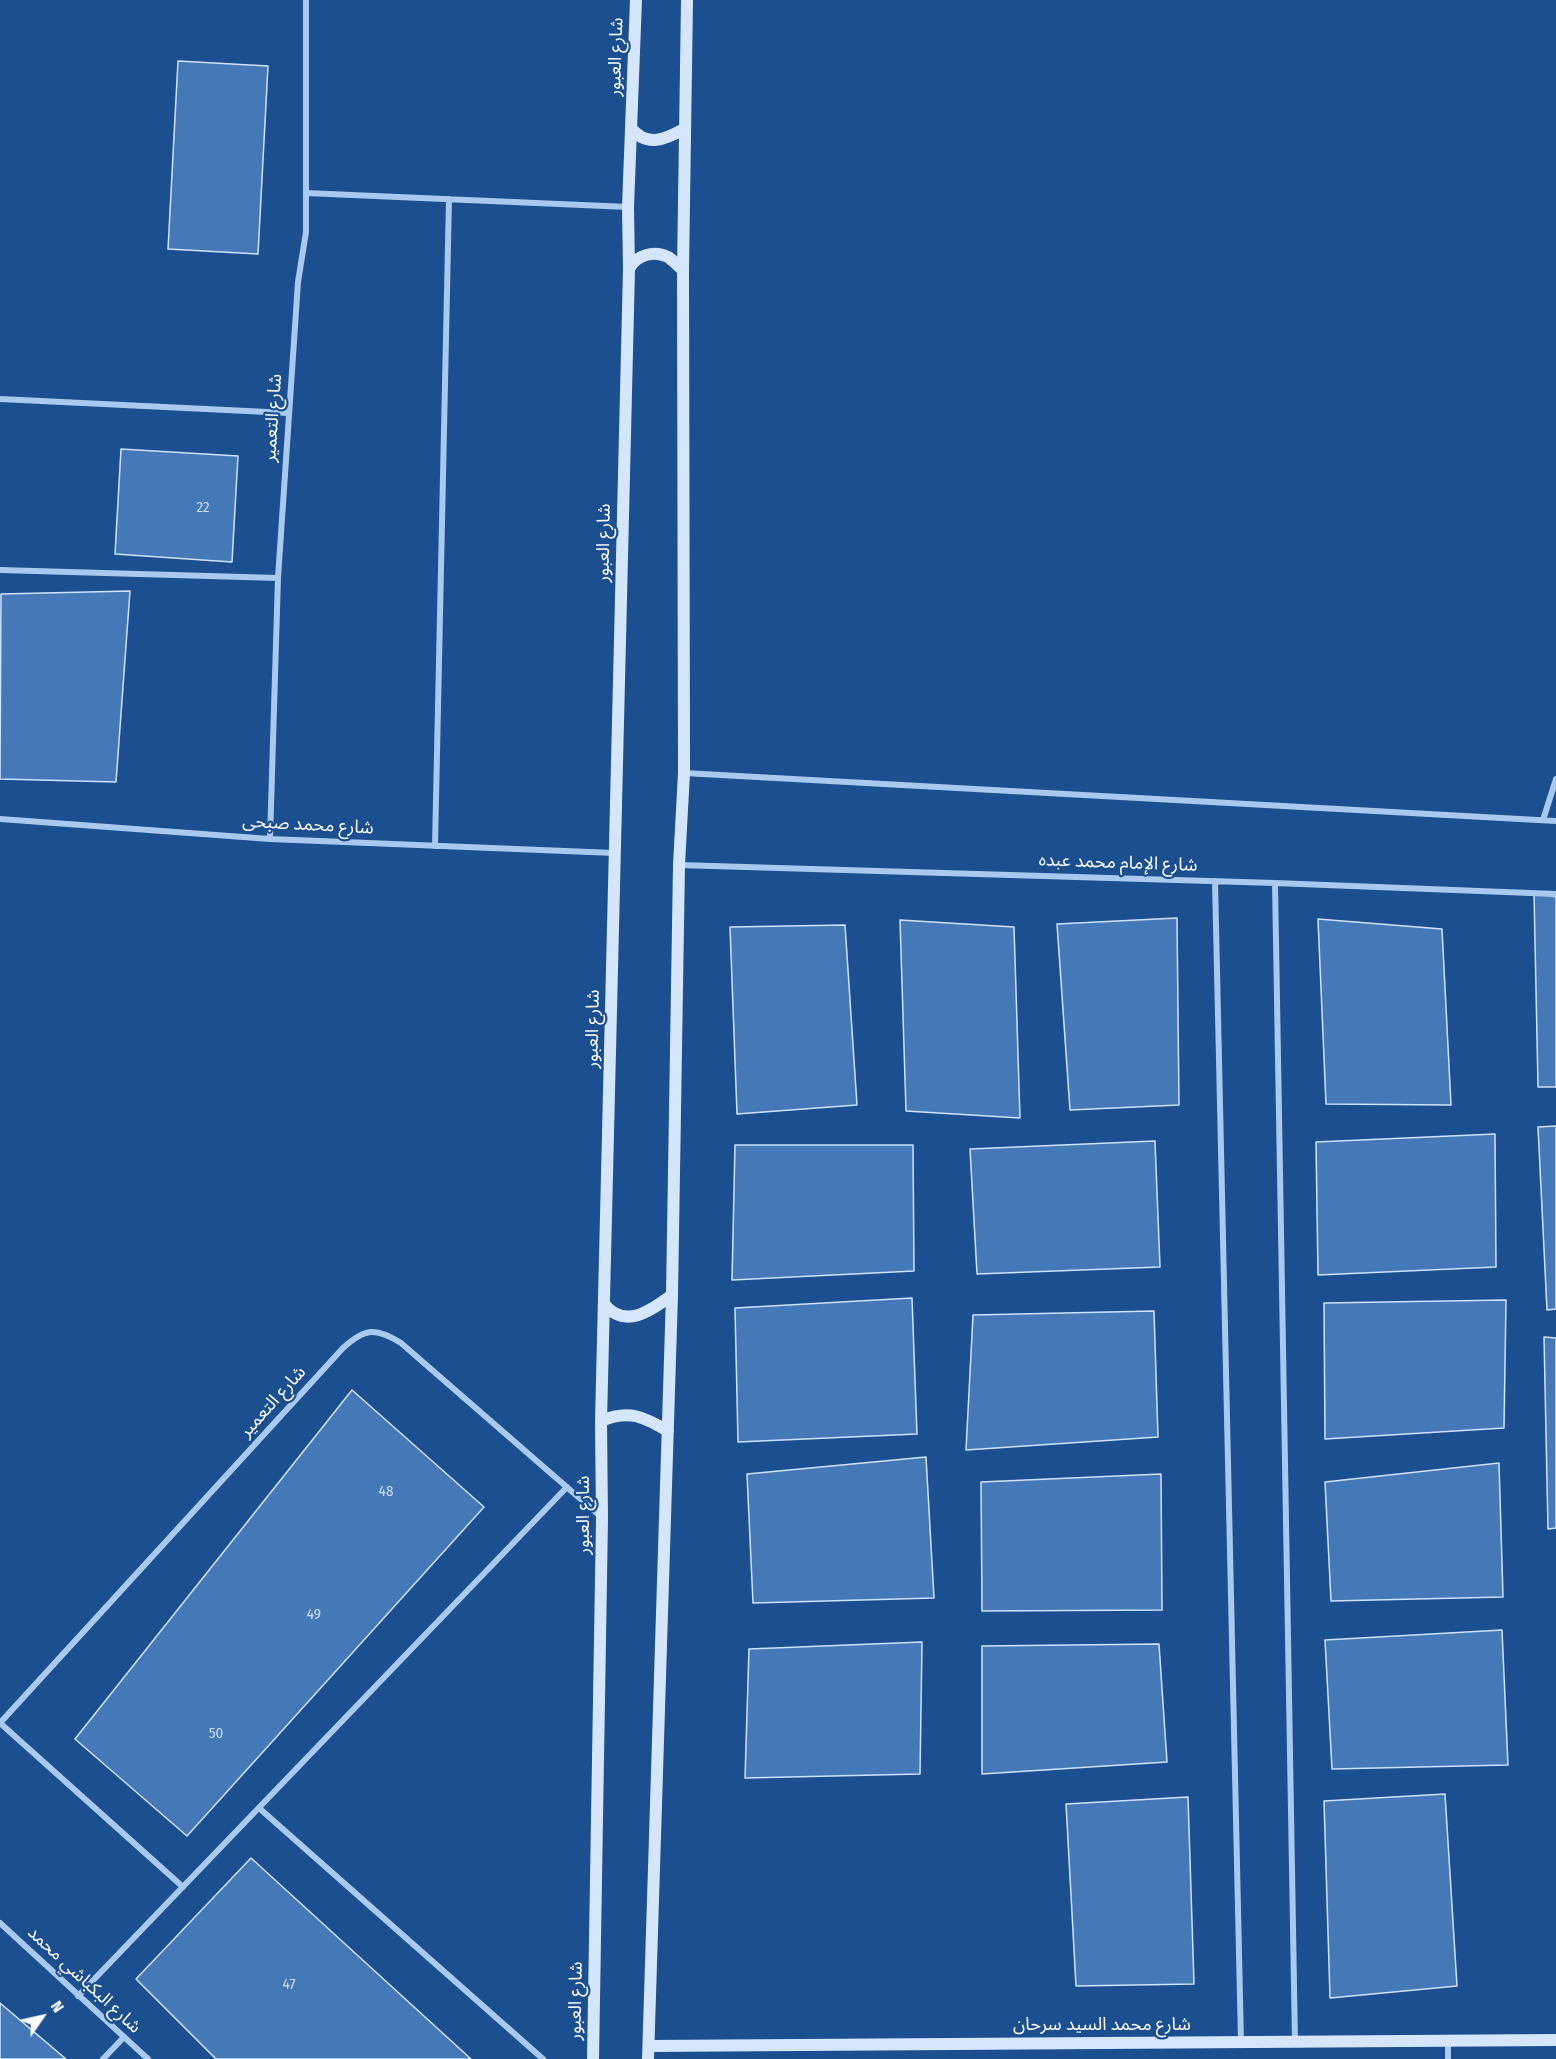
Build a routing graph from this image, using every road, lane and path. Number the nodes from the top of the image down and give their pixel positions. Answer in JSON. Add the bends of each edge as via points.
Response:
{"nodes":[{"id":1,"x":306,"y":0,"type":"edge"},
{"id":2,"x":636,"y":0,"type":"edge"},
{"id":3,"x":687,"y":0,"type":"edge"},
{"id":4,"x":631,"y":128,"type":"junction"},
{"id":5,"x":684,"y":129,"type":"junction"},
{"id":6,"x":306,"y":193,"type":"junction"},
{"id":7,"x":449,"y":199,"type":"junction"},
{"id":8,"x":628,"y":207,"type":"junction"},
{"id":9,"x":629,"y":269,"type":"junction"},
{"id":10,"x":683,"y":270,"type":"junction"},
{"id":11,"x":0,"y":399,"type":"edge"},
{"id":12,"x":288,"y":413,"type":"junction"},
{"id":13,"x":0,"y":570,"type":"edge"},
{"id":14,"x":278,"y":578,"type":"junction"},
{"id":15,"x":684,"y":773,"type":"junction"},
{"id":16,"x":1556,"y":779,"type":"edge"},
{"id":17,"x":0,"y":819,"type":"edge"},
{"id":18,"x":1543,"y":820,"type":"junction"},
{"id":19,"x":1556,"y":821,"type":"edge"},
{"id":20,"x":270,"y":839,"type":"junction"},
{"id":21,"x":435,"y":846,"type":"junction"},
{"id":22,"x":614,"y":853,"type":"junction"},
{"id":23,"x":679,"y":865,"type":"junction"},
{"id":24,"x":1215,"y":881,"type":"junction"},
{"id":25,"x":1275,"y":883,"type":"junction"},
{"id":26,"x":1556,"y":894,"type":"edge"},
{"id":27,"x":672,"y":1295,"type":"junction"},
{"id":28,"x":605,"y":1305,"type":"junction"},
{"id":29,"x":601,"y":1421,"type":"junction"},
{"id":30,"x":668,"y":1431,"type":"junction"},
{"id":31,"x":567,"y":1487,"type":"junction"},
{"id":32,"x":602,"y":1518,"type":"junction"},
{"id":33,"x":0,"y":1723,"type":"edge"},
{"id":34,"x":259,"y":1808,"type":"junction"},
{"id":35,"x":183,"y":1887,"type":"junction"},
{"id":36,"x":0,"y":1923,"type":"edge"},
{"id":37,"x":78,"y":1996,"type":"junction"},
{"id":38,"x":124,"y":2037,"type":"junction"},
{"id":39,"x":1556,"y":2040,"type":"edge"},
{"id":40,"x":1448,"y":2041,"type":"junction"},
{"id":41,"x":1241,"y":2042,"type":"junction"},
{"id":42,"x":1295,"y":2042,"type":"junction"},
{"id":43,"x":648,"y":2053,"type":"edge"},
{"id":44,"x":103,"y":2059,"type":"edge"},
{"id":45,"x":148,"y":2059,"type":"edge"},
{"id":46,"x":543,"y":2059,"type":"edge"},
{"id":47,"x":593,"y":2059,"type":"edge"},
{"id":48,"x":1448,"y":2059,"type":"edge"}],
"edges":[{"from":1,"to":6,"type":"street","name":"شارع التعمير"},
{"from":2,"to":4,"type":"street","name":"شارع العبور"},
{"from":3,"to":5,"type":"street"},
{"from":4,"to":5,"type":"street","via":[[649,140],[664,140]]},
{"from":4,"to":8,"type":"street","name":"شارع العبور"},
{"from":5,"to":10,"type":"street"},
{"from":6,"to":7,"type":"street"},
{"from":6,"to":12,"type":"street","name":"شارع التعمير","via":[[306,232],[298,282]]},
{"from":7,"to":8,"type":"street"},
{"from":7,"to":21,"type":"street"},
{"from":8,"to":9,"type":"street","name":"شارع العبور"},
{"from":9,"to":10,"type":"street","via":[[643,255],[656,254],[668,257]]},
{"from":9,"to":22,"type":"street","name":"شارع العبور"},
{"from":10,"to":15,"type":"street"},
{"from":11,"to":12,"type":"street"},
{"from":12,"to":14,"type":"street","name":"شارع التعمير"},
{"from":13,"to":14,"type":"street"},
{"from":14,"to":20,"type":"street","name":"شارع التعمير"},
{"from":15,"to":18,"type":"street"},
{"from":15,"to":23,"type":"street"},
{"from":16,"to":18,"type":"street"},
{"from":17,"to":20,"type":"street","name":"شارع محمد صبحى"},
{"from":18,"to":19,"type":"street"},
{"from":20,"to":21,"type":"street","name":"شارع محمد صبحى"},
{"from":21,"to":22,"type":"street","name":"شارع محمد صبحى"},
{"from":22,"to":28,"type":"street","name":"شارع العبور"},
{"from":23,"to":24,"type":"street","name":"شارع الإمام محمد عبده"},
{"from":23,"to":27,"type":"street"},
{"from":24,"to":25,"type":"street","name":"شارع الإمام محمد عبده"},
{"from":24,"to":41,"type":"street"},
{"from":25,"to":26,"type":"street","name":"شارع الإمام محمد عبده"},
{"from":25,"to":42,"type":"street"},
{"from":27,"to":28,"type":"street","via":[[647,1313],[634,1316],[621,1315]]},
{"from":27,"to":30,"type":"street"},
{"from":28,"to":29,"type":"street","name":"شارع العبور"},
{"from":29,"to":30,"type":"street","via":[[621,1414],[635,1415]]},
{"from":29,"to":32,"type":"street","name":"شارع العبور"},
{"from":30,"to":43,"type":"street"},
{"from":31,"to":32,"type":"street","name":"شارع التعمير"},
{"from":31,"to":33,"type":"street","name":"شارع التعمير","via":[[401,1342],[386,1333],[369,1331],[343,1348]]},
{"from":31,"to":34,"type":"street"},
{"from":32,"to":47,"type":"street","name":"شارع العبور"},
{"from":33,"to":35,"type":"street"},
{"from":34,"to":35,"type":"street"},
{"from":34,"to":46,"type":"street"},
{"from":35,"to":37,"type":"street"},
{"from":36,"to":37,"type":"street","name":"شارع البكباشي محمد"},
{"from":37,"to":38,"type":"street","name":"شارع البكباشي محمد"},
{"from":38,"to":44,"type":"street"},
{"from":38,"to":45,"type":"street","name":"شارع البكباشي محمد"},
{"from":39,"to":40,"type":"street","name":"شارع محمد السيد سرحان"},
{"from":40,"to":42,"type":"street","name":"شارع محمد السيد سرحان"},
{"from":40,"to":48,"type":"street"},
{"from":41,"to":42,"type":"street","name":"شارع محمد السيد سرحان"},
{"from":41,"to":43,"type":"street","name":"شارع محمد السيد سرحان"}]}
